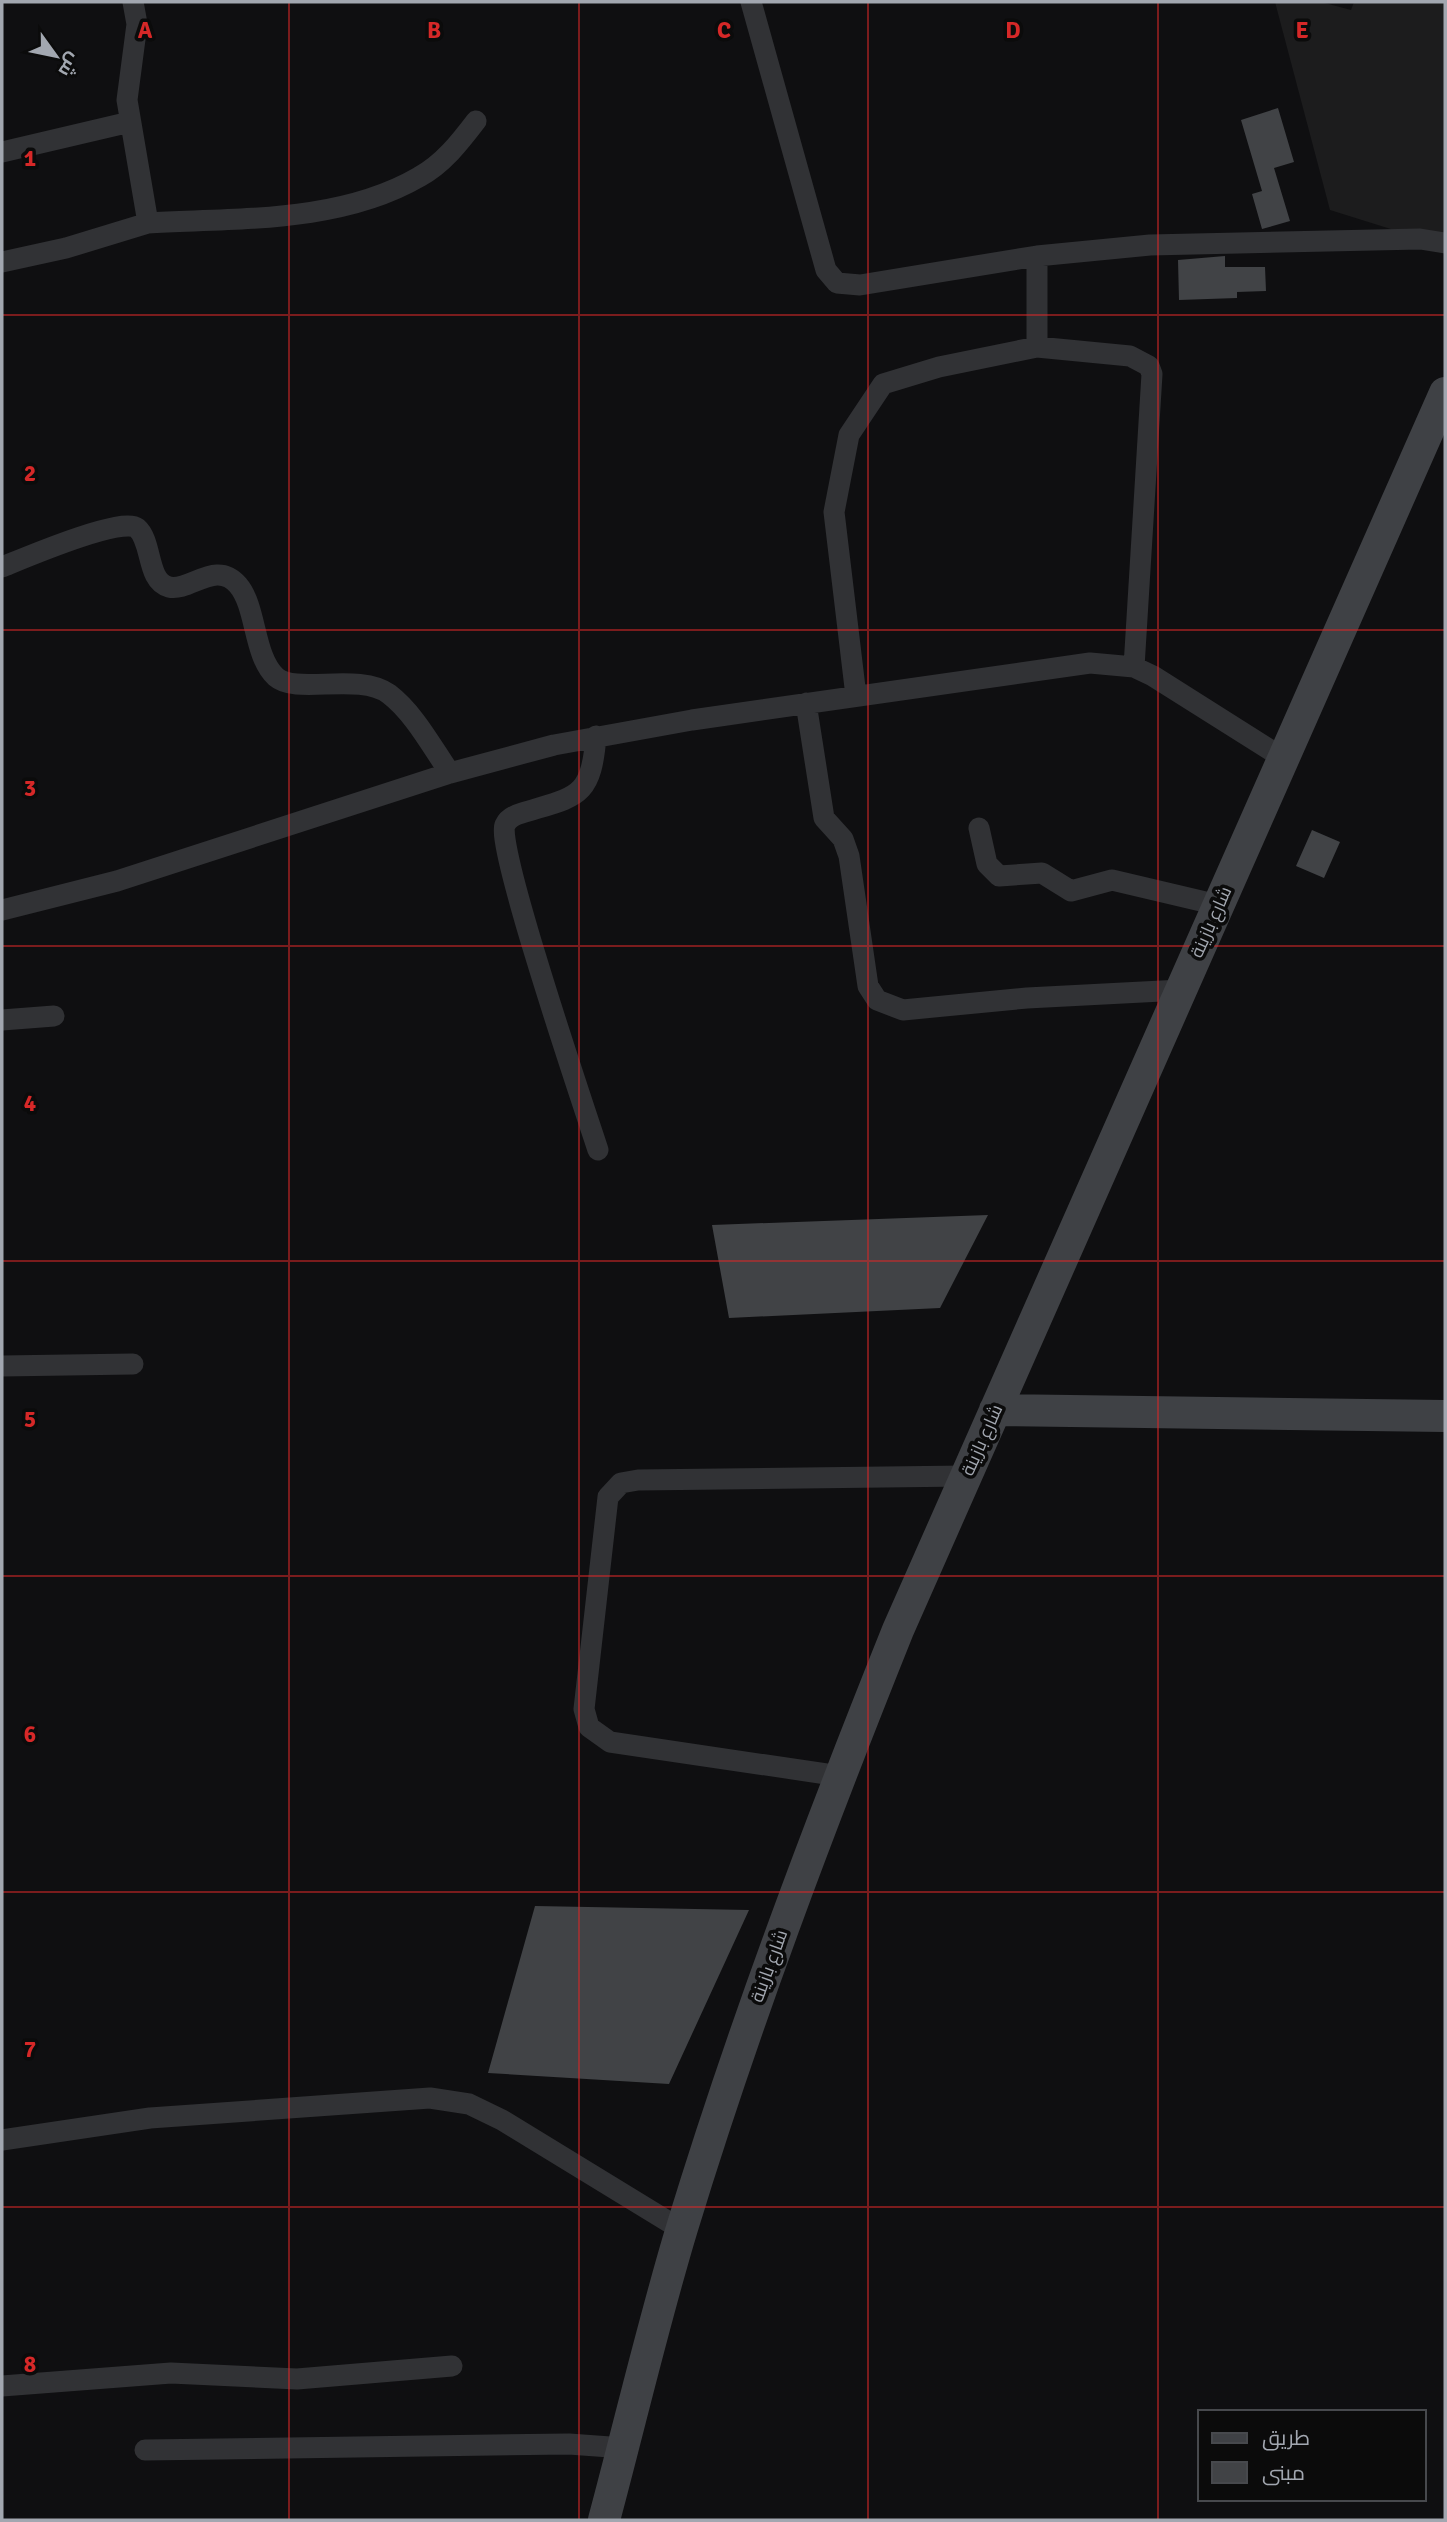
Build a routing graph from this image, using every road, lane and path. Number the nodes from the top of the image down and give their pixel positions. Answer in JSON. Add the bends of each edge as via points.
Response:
{"nodes":[{"id":1,"x":133,"y":2,"type":"edge"},
{"id":2,"x":751,"y":2,"type":"edge"},
{"id":3,"x":476,"y":121,"type":"dead end"},
{"id":4,"x":130,"y":122,"type":"junction"},
{"id":5,"x":2,"y":152,"type":"edge"},
{"id":6,"x":148,"y":223,"type":"junction"},
{"id":7,"x":1445,"y":243,"type":"edge"},
{"id":8,"x":1037,"y":256,"type":"junction"},
{"id":9,"x":2,"y":262,"type":"edge"},
{"id":10,"x":1037,"y":347,"type":"junction"},
{"id":11,"x":1445,"y":393,"type":"edge"},
{"id":12,"x":2,"y":567,"type":"edge"},
{"id":13,"x":1134,"y":667,"type":"junction"},
{"id":14,"x":856,"y":696,"type":"junction"},
{"id":15,"x":806,"y":703,"type":"junction"},
{"id":16,"x":596,"y":736,"type":"junction"},
{"id":17,"x":1283,"y":758,"type":"junction"},
{"id":18,"x":450,"y":773,"type":"junction"},
{"id":19,"x":979,"y":828,"type":"dead end"},
{"id":20,"x":1218,"y":905,"type":"junction"},
{"id":21,"x":2,"y":910,"type":"edge"},
{"id":22,"x":1181,"y":990,"type":"junction"},
{"id":23,"x":54,"y":1016,"type":"dead end"},
{"id":24,"x":2,"y":1020,"type":"edge"},
{"id":25,"x":597,"y":1150,"type":"dead end"},
{"id":26,"x":133,"y":1364,"type":"dead end"},
{"id":27,"x":2,"y":1366,"type":"edge"},
{"id":28,"x":995,"y":1410,"type":"junction"},
{"id":29,"x":1445,"y":1416,"type":"edge"},
{"id":30,"x":966,"y":1476,"type":"junction"},
{"id":31,"x":840,"y":1776,"type":"junction"},
{"id":32,"x":2,"y":2140,"type":"edge"},
{"id":33,"x":682,"y":2230,"type":"junction"},
{"id":34,"x":452,"y":2366,"type":"dead end"},
{"id":35,"x":2,"y":2386,"type":"edge"},
{"id":36,"x":624,"y":2448,"type":"junction"},
{"id":37,"x":145,"y":2450,"type":"dead end"},
{"id":38,"x":604,"y":2520,"type":"edge"}],
"edges":[{"from":1,"to":4,"type":"street","via":[[137,24],[127,100]]},
{"from":2,"to":8,"type":"street","via":[[826,270],[837,283],[886,282]]},
{"from":3,"to":6,"type":"street","via":[[440,163],[421,177],[339,208]]},
{"from":4,"to":5,"type":"street"},
{"from":4,"to":6,"type":"street"},
{"from":6,"to":9,"type":"street"},
{"from":7,"to":8,"type":"street","via":[[1420,239],[1150,245]]},
{"from":8,"to":10,"type":"street"},
{"from":10,"to":13,"type":"street","via":[[1130,356],[1149,366],[1153,374]]},
{"from":10,"to":14,"type":"street","via":[[883,384],[849,435],[834,512]]},
{"from":11,"to":17,"type":"street","name":"شارع بازينة"},
{"from":12,"to":18,"type":"street","via":[[110,529],[137,528],[165,586],[215,575],[240,586],[266,664],[276,678],[291,683],[367,684],[387,693]]},
{"from":13,"to":14,"type":"street","via":[[1090,663]]},
{"from":13,"to":17,"type":"street"},
{"from":14,"to":15,"type":"street"},
{"from":15,"to":16,"type":"street"},
{"from":15,"to":22,"type":"street","via":[[824,818],[847,845],[868,986],[877,1000],[903,1010]]},
{"from":16,"to":18,"type":"street"},
{"from":16,"to":25,"type":"street","via":[[593,772],[580,792],[517,815],[508,820],[502,833],[521,909]]},
{"from":17,"to":20,"type":"street","name":"شارع بازينة"},
{"from":18,"to":21,"type":"street","via":[[117,881]]},
{"from":19,"to":20,"type":"street","via":[[987,864],[999,876],[1042,873],[1071,891],[1112,880]]},
{"from":20,"to":22,"type":"street","name":"شارع بازينة"},
{"from":22,"to":28,"type":"street","name":"شارع بازينة"},
{"from":23,"to":24,"type":"street"},
{"from":26,"to":27,"type":"street"},
{"from":28,"to":29,"type":"street"},
{"from":28,"to":30,"type":"street","name":"شارع بازينة"},
{"from":30,"to":31,"type":"street","name":"شارع بازينة"},
{"from":30,"to":31,"type":"street","via":[[638,1479],[621,1483],[608,1497],[586,1677],[584,1709],[589,1727],[610,1742]]},
{"from":31,"to":33,"type":"street","name":"شارع بازينة","via":[[767,1969]]},
{"from":32,"to":33,"type":"street","via":[[150,2118],[430,2098],[469,2104],[502,2120]]},
{"from":33,"to":36,"type":"street","name":"شارع بازينة"},
{"from":34,"to":35,"type":"street","via":[[297,2379],[171,2373]]},
{"from":36,"to":37,"type":"street","via":[[569,2444]]},
{"from":36,"to":38,"type":"street","name":"شارع بازينة"}]}
